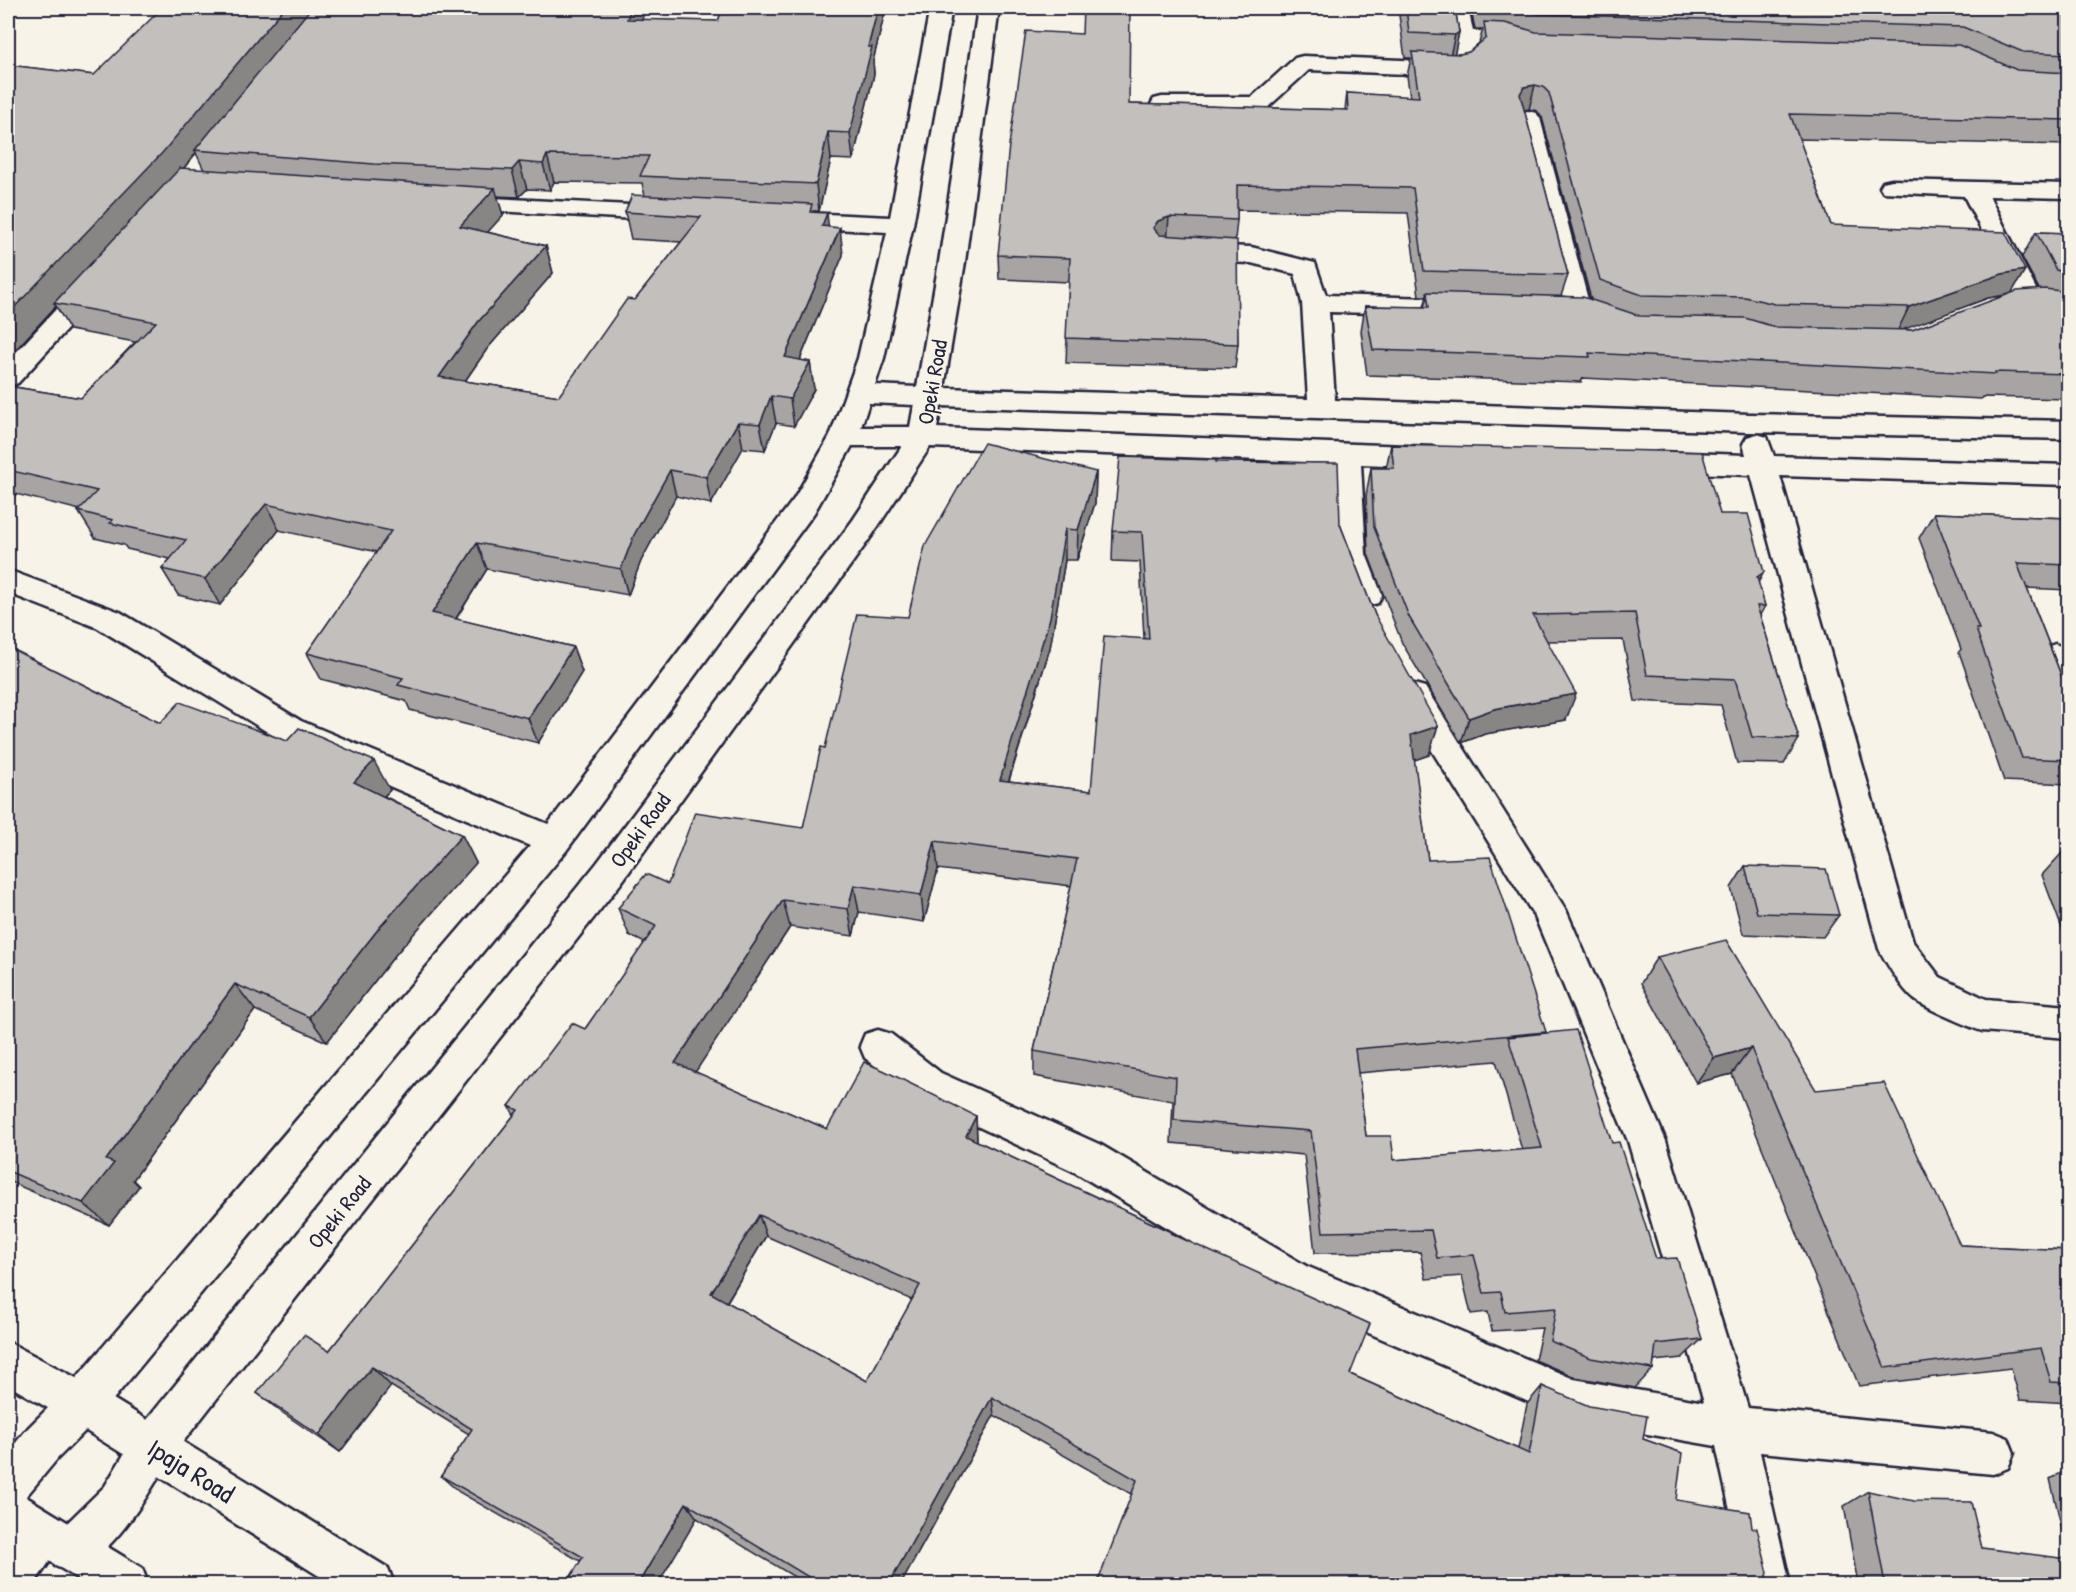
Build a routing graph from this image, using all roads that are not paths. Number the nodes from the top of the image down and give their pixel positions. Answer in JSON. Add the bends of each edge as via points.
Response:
{"nodes":[{"id":1,"x":941,"y":8,"type":"edge"},
{"id":2,"x":989,"y":8,"type":"edge"},
{"id":3,"x":1458,"y":8,"type":"edge"},
{"id":4,"x":1464,"y":37,"type":"junction"},
{"id":5,"x":1541,"y":47,"type":"edge"},
{"id":6,"x":1162,"y":104,"type":"edge"},
{"id":7,"x":1528,"y":118,"type":"edge"},
{"id":8,"x":1892,"y":187,"type":"dead end"},
{"id":9,"x":1973,"y":189,"type":"junction"},
{"id":10,"x":2068,"y":191,"type":"edge"},
{"id":11,"x":431,"y":202,"type":"edge"},
{"id":12,"x":690,"y":215,"type":"edge"},
{"id":13,"x":760,"y":218,"type":"edge"},
{"id":14,"x":901,"y":225,"type":"junction"},
{"id":15,"x":1167,"y":252,"type":"edge"},
{"id":16,"x":113,"y":263,"type":"edge"},
{"id":17,"x":1315,"y":303,"type":"junction"},
{"id":18,"x":2029,"y":305,"type":"edge"},
{"id":19,"x":1494,"y":308,"type":"edge"},
{"id":20,"x":1577,"y":313,"type":"edge"},
{"id":21,"x":8,"y":377,"type":"edge"},
{"id":22,"x":860,"y":394,"type":"junction"},
{"id":23,"x":930,"y":397,"type":"junction"},
{"id":24,"x":1322,"y":410,"type":"junction"},
{"id":25,"x":1750,"y":423,"type":"junction"},
{"id":26,"x":2068,"y":430,"type":"edge"},
{"id":27,"x":844,"y":436,"type":"junction"},
{"id":28,"x":922,"y":437,"type":"junction"},
{"id":29,"x":1347,"y":455,"type":"junction"},
{"id":30,"x":1454,"y":458,"type":"edge"},
{"id":31,"x":1632,"y":462,"type":"edge"},
{"id":32,"x":1763,"y":464,"type":"junction"},
{"id":33,"x":2068,"y":475,"type":"edge"},
{"id":34,"x":8,"y":581,"type":"edge"},
{"id":35,"x":1377,"y":624,"type":"edge"},
{"id":36,"x":2055,"y":656,"type":"edge"},
{"id":37,"x":1396,"y":664,"type":"edge"},
{"id":38,"x":2068,"y":685,"type":"edge"},
{"id":39,"x":554,"y":841,"type":"junction"},
{"id":40,"x":2068,"y":1022,"type":"edge"},
{"id":41,"x":878,"y":1046,"type":"dead end"},
{"id":42,"x":8,"y":1363,"type":"edge"},
{"id":43,"x":82,"y":1404,"type":"junction"},
{"id":44,"x":1733,"y":1428,"type":"junction"},
{"id":45,"x":153,"y":1446,"type":"junction"},
{"id":46,"x":1993,"y":1453,"type":"dead end"},
{"id":47,"x":8,"y":1485,"type":"edge"},
{"id":48,"x":8,"y":1510,"type":"edge"},
{"id":49,"x":57,"y":1542,"type":"junction"},
{"id":50,"x":8,"y":1583,"type":"edge"},
{"id":51,"x":126,"y":1584,"type":"edge"},
{"id":52,"x":372,"y":1584,"type":"edge"},
{"id":53,"x":1768,"y":1584,"type":"edge"}],
"edges":[{"from":1,"to":14,"type":"street"},
{"from":2,"to":23,"type":"street","name":"Opeki Road"},
{"from":3,"to":4,"type":"street"},
{"from":4,"to":5,"type":"street","via":[[1502,38]]},
{"from":4,"to":6,"type":"street","via":[[1468,60],[1455,69],[1303,63],[1258,104]]},
{"from":7,"to":20,"type":"street"},
{"from":8,"to":9,"type":"street"},
{"from":9,"to":10,"type":"street"},
{"from":9,"to":18,"type":"street"},
{"from":11,"to":12,"type":"street"},
{"from":13,"to":14,"type":"street"},
{"from":14,"to":22,"type":"street"},
{"from":15,"to":17,"type":"street","via":[[1251,255],[1306,269]]},
{"from":16,"to":21,"type":"street"},
{"from":17,"to":19,"type":"street"},
{"from":17,"to":24,"type":"street"},
{"from":22,"to":23,"type":"street"},
{"from":22,"to":27,"type":"street"},
{"from":23,"to":24,"type":"street"},
{"from":23,"to":28,"type":"street","name":"Opeki Road"},
{"from":24,"to":25,"type":"street"},
{"from":25,"to":26,"type":"street"},
{"from":25,"to":32,"type":"street"},
{"from":27,"to":28,"type":"street"},
{"from":27,"to":39,"type":"street","via":[[804,506]]},
{"from":28,"to":29,"type":"street"},
{"from":28,"to":45,"type":"street","name":"Opeki Road","via":[[863,527],[609,873]]},
{"from":29,"to":30,"type":"street"},
{"from":29,"to":35,"type":"street","via":[[1351,554]]},
{"from":31,"to":32,"type":"street"},
{"from":32,"to":33,"type":"street"},
{"from":32,"to":40,"type":"street","via":[[1897,949],[1927,988],[1982,1015]]},
{"from":34,"to":39,"type":"street","via":[[109,620],[290,730]]},
{"from":36,"to":38,"type":"street"},
{"from":37,"to":44,"type":"street","via":[[1428,723],[1550,910],[1647,1141]]},
{"from":39,"to":43,"type":"street"},
{"from":41,"to":44,"type":"street","via":[[928,1085],[1087,1158],[1292,1280],[1573,1400]]},
{"from":42,"to":43,"type":"street","name":"Ipaja Road"},
{"from":43,"to":45,"type":"street","name":"Ipaja Road"},
{"from":43,"to":47,"type":"street"},
{"from":44,"to":46,"type":"street"},
{"from":44,"to":53,"type":"street"},
{"from":45,"to":49,"type":"street","name":"Opeki Road","via":[[120,1501]]},
{"from":45,"to":52,"type":"street","name":"Ipaja Road"},
{"from":48,"to":49,"type":"street"},
{"from":49,"to":50,"type":"street","name":"Opeki Road"},
{"from":49,"to":51,"type":"street"}]}
